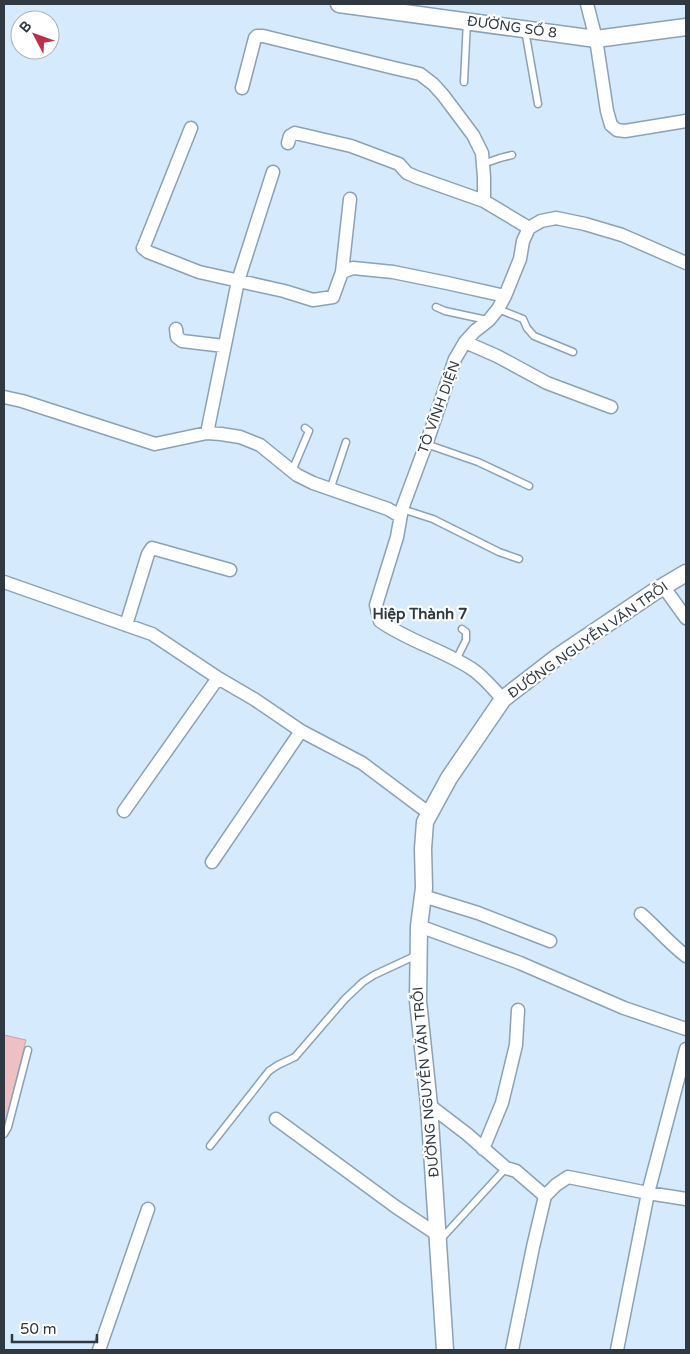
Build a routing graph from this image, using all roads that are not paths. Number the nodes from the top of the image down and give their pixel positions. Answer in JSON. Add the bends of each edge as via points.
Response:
{"nodes":[{"id":1,"x":338,"y":4,"type":"edge"},
{"id":2,"x":587,"y":4,"type":"edge"},
{"id":3,"x":398,"y":8,"type":"edge"},
{"id":4,"x":467,"y":21,"type":"junction"},
{"id":5,"x":686,"y":27,"type":"edge"},
{"id":6,"x":525,"y":29,"type":"junction"},
{"id":7,"x":596,"y":39,"type":"junction"},
{"id":8,"x":464,"y":82,"type":"dead end"},
{"id":9,"x":242,"y":88,"type":"dead end"},
{"id":10,"x":538,"y":104,"type":"dead end"},
{"id":11,"x":686,"y":121,"type":"edge"},
{"id":12,"x":191,"y":128,"type":"dead end"},
{"id":13,"x":288,"y":143,"type":"dead end"},
{"id":14,"x":512,"y":155,"type":"dead end"},
{"id":15,"x":483,"y":164,"type":"junction"},
{"id":16,"x":273,"y":172,"type":"dead end"},
{"id":17,"x":350,"y":199,"type":"dead end"},
{"id":18,"x":484,"y":201,"type":"junction"},
{"id":19,"x":529,"y":228,"type":"junction"},
{"id":20,"x":686,"y":263,"type":"edge"},
{"id":21,"x":342,"y":272,"type":"junction"},
{"id":22,"x":238,"y":281,"type":"junction"},
{"id":23,"x":505,"y":296,"type":"junction"},
{"id":24,"x":436,"y":307,"type":"dead end"},
{"id":25,"x":498,"y":309,"type":"junction"},
{"id":26,"x":489,"y":320,"type":"junction"},
{"id":27,"x":176,"y":329,"type":"dead end"},
{"id":28,"x":465,"y":342,"type":"junction"},
{"id":29,"x":224,"y":346,"type":"junction"},
{"id":30,"x":573,"y":352,"type":"dead end"},
{"id":31,"x":4,"y":397,"type":"edge"},
{"id":32,"x":611,"y":407,"type":"dead end"},
{"id":33,"x":305,"y":428,"type":"dead end"},
{"id":34,"x":207,"y":434,"type":"junction"},
{"id":35,"x":346,"y":442,"type":"dead end"},
{"id":36,"x":426,"y":444,"type":"junction"},
{"id":37,"x":292,"y":471,"type":"junction"},
{"id":38,"x":529,"y":486,"type":"dead end"},
{"id":39,"x":330,"y":490,"type":"junction"},
{"id":40,"x":401,"y":512,"type":"junction"},
{"id":41,"x":519,"y":560,"type":"dead end"},
{"id":42,"x":230,"y":570,"type":"dead end"},
{"id":43,"x":686,"y":573,"type":"edge"},
{"id":44,"x":4,"y":582,"type":"edge"},
{"id":45,"x":663,"y":586,"type":"junction"},
{"id":46,"x":686,"y":618,"type":"edge"},
{"id":47,"x":126,"y":626,"type":"junction"},
{"id":48,"x":462,"y":629,"type":"dead end"},
{"id":49,"x":456,"y":660,"type":"junction"},
{"id":50,"x":218,"y":678,"type":"junction"},
{"id":51,"x":503,"y":698,"type":"junction"},
{"id":52,"x":301,"y":731,"type":"junction"},
{"id":53,"x":124,"y":810,"type":"dead end"},
{"id":54,"x":430,"y":814,"type":"junction"},
{"id":55,"x":212,"y":862,"type":"dead end"},
{"id":56,"x":423,"y":896,"type":"junction"},
{"id":57,"x":641,"y":914,"type":"dead end"},
{"id":58,"x":419,"y":926,"type":"junction"},
{"id":59,"x":550,"y":941,"type":"dead end"},
{"id":60,"x":418,"y":955,"type":"junction"},
{"id":61,"x":686,"y":956,"type":"edge"},
{"id":62,"x":518,"y":1010,"type":"dead end"},
{"id":63,"x":686,"y":1029,"type":"edge"},
{"id":64,"x":686,"y":1049,"type":"edge"},
{"id":65,"x":28,"y":1050,"type":"dead end"},
{"id":66,"x":684,"y":1070,"type":"edge"},
{"id":67,"x":429,"y":1105,"type":"junction"},
{"id":68,"x":276,"y":1119,"type":"dead end"},
{"id":69,"x":4,"y":1134,"type":"edge"},
{"id":70,"x":210,"y":1146,"type":"dead end"},
{"id":71,"x":483,"y":1149,"type":"junction"},
{"id":72,"x":506,"y":1168,"type":"junction"},
{"id":73,"x":648,"y":1193,"type":"junction"},
{"id":74,"x":545,"y":1196,"type":"junction"},
{"id":75,"x":686,"y":1199,"type":"edge"},
{"id":76,"x":148,"y":1209,"type":"dead end"},
{"id":77,"x":438,"y":1238,"type":"junction"},
{"id":78,"x":99,"y":1350,"type":"edge"},
{"id":79,"x":445,"y":1350,"type":"edge"},
{"id":80,"x":512,"y":1350,"type":"edge"},
{"id":81,"x":617,"y":1350,"type":"edge"}],
"edges":[{"from":1,"to":3,"type":"street","name":"ĐƯỜNG SỐ 8"},
{"from":2,"to":7,"type":"street"},
{"from":3,"to":4,"type":"street","name":"ĐƯỜNG SỐ 8"},
{"from":4,"to":6,"type":"street","name":"ĐƯỜNG SỐ 8"},
{"from":4,"to":8,"type":"lane"},
{"from":5,"to":7,"type":"street","name":"ĐƯỜNG SỐ 8"},
{"from":6,"to":7,"type":"street","name":"ĐƯỜNG SỐ 8"},
{"from":6,"to":10,"type":"lane"},
{"from":7,"to":11,"type":"street","via":[[611,125],[625,131]]},
{"from":9,"to":15,"type":"street","via":[[257,36],[420,74],[433,84],[473,135],[482,153]]},
{"from":12,"to":22,"type":"street","via":[[143,248],[199,272]]},
{"from":13,"to":18,"type":"street","via":[[295,133],[351,146],[399,164],[416,177]]},
{"from":14,"to":15,"type":"lane"},
{"from":15,"to":18,"type":"street"},
{"from":16,"to":22,"type":"street"},
{"from":17,"to":21,"type":"street"},
{"from":18,"to":19,"type":"street"},
{"from":19,"to":20,"type":"street","via":[[556,218],[585,224],[622,235]]},
{"from":19,"to":23,"type":"street","name":"TÔ VĨNH DIỆN"},
{"from":21,"to":22,"type":"street","via":[[333,297],[313,300]]},
{"from":21,"to":23,"type":"street","via":[[353,268],[393,272]]},
{"from":22,"to":29,"type":"street"},
{"from":23,"to":25,"type":"street","name":"TÔ VĨNH DIỆN"},
{"from":24,"to":26,"type":"lane"},
{"from":25,"to":26,"type":"street","name":"TÔ VĨNH DIỆN"},
{"from":25,"to":30,"type":"lane","via":[[522,319],[534,336]]},
{"from":26,"to":28,"type":"street","name":"TÔ VĨNH DIỆN"},
{"from":27,"to":29,"type":"street","via":[[177,337],[182,341]]},
{"from":28,"to":32,"type":"street","via":[[547,383]]},
{"from":28,"to":36,"type":"street","name":"TÔ VĨNH DIỆN","via":[[455,359]]},
{"from":29,"to":34,"type":"street"},
{"from":31,"to":34,"type":"street","via":[[155,444]]},
{"from":33,"to":37,"type":"lane","via":[[309,432]]},
{"from":34,"to":37,"type":"street","via":[[240,437],[260,445]]},
{"from":35,"to":39,"type":"lane"},
{"from":36,"to":38,"type":"lane","via":[[478,462]]},
{"from":36,"to":40,"type":"street","name":"TÔ VĨNH DIỆN"},
{"from":37,"to":39,"type":"street"},
{"from":39,"to":40,"type":"street"},
{"from":40,"to":41,"type":"lane","via":[[432,520]]},
{"from":40,"to":49,"type":"street","name":"TÔ VĨNH DIỆN","via":[[397,537],[376,605],[380,621]]},
{"from":42,"to":47,"type":"street","via":[[152,548]]},
{"from":43,"to":45,"type":"street","name":"ĐƯỜNG NGUYỄN VĂN TRỖI"},
{"from":44,"to":47,"type":"street"},
{"from":45,"to":46,"type":"street"},
{"from":45,"to":51,"type":"street","name":"ĐƯỜNG NGUYỄN VĂN TRỖI"},
{"from":47,"to":50,"type":"street","via":[[152,634]]},
{"from":48,"to":49,"type":"lane","via":[[466,632],[466,640]]},
{"from":49,"to":51,"type":"street","name":"TÔ VĨNH DIỆN","via":[[474,670]]},
{"from":50,"to":52,"type":"street"},
{"from":50,"to":53,"type":"street"},
{"from":51,"to":54,"type":"street","name":"ĐƯỜNG NGUYỄN VĂN TRỖI","via":[[449,778]]},
{"from":52,"to":54,"type":"street","via":[[362,763]]},
{"from":52,"to":55,"type":"street"},
{"from":54,"to":56,"type":"street","name":"ĐƯỜNG NGUYỄN VĂN TRỖI","via":[[425,822],[422,849]]},
{"from":56,"to":58,"type":"street","name":"ĐƯỜNG NGUYỄN VĂN TRỖI"},
{"from":56,"to":59,"type":"street"},
{"from":57,"to":61,"type":"street"},
{"from":58,"to":60,"type":"street","name":"ĐƯỜNG NGUYỄN VĂN TRỖI"},
{"from":58,"to":63,"type":"street","via":[[520,963],[624,1008]]},
{"from":60,"to":67,"type":"street","name":"ĐƯỜNG NGUYỄN VĂN TRỖI","via":[[418,1000]]},
{"from":60,"to":70,"type":"lane","via":[[374,975],[345,999],[295,1057],[269,1072]]},
{"from":62,"to":71,"type":"street","via":[[516,1045],[502,1103]]},
{"from":64,"to":66,"type":"street"},
{"from":65,"to":69,"type":"lane"},
{"from":66,"to":73,"type":"street"},
{"from":67,"to":71,"type":"street"},
{"from":67,"to":77,"type":"street","name":"ĐƯỜNG NGUYỄN VĂN TRỖI"},
{"from":68,"to":77,"type":"street"},
{"from":71,"to":72,"type":"street"},
{"from":72,"to":74,"type":"street","via":[[516,1170]]},
{"from":72,"to":77,"type":"lane"},
{"from":73,"to":74,"type":"street","via":[[568,1177]]},
{"from":73,"to":75,"type":"street"},
{"from":73,"to":81,"type":"street"},
{"from":74,"to":80,"type":"street"},
{"from":76,"to":78,"type":"street"},
{"from":77,"to":79,"type":"street","name":"ĐƯỜNG NGUYỄN VĂN TRỖI"}]}
